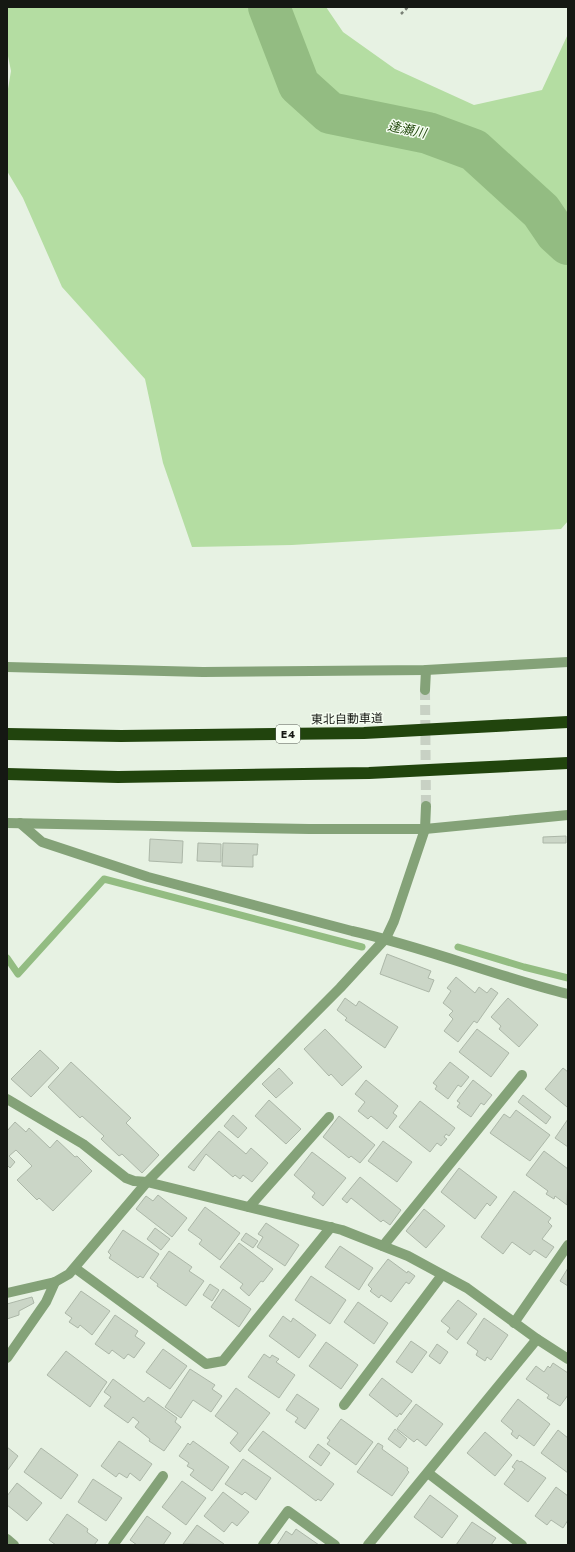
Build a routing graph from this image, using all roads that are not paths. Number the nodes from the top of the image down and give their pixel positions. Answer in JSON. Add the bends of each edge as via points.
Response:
{"nodes":[{"id":1,"x":568,"y":662,"type":"edge"},
{"id":2,"x":7,"y":667,"type":"edge"},
{"id":3,"x":426,"y":670,"type":"junction"},
{"id":4,"x":425,"y":690,"type":"tunnel mouth"},
{"id":5,"x":568,"y":722,"type":"edge"},
{"id":6,"x":7,"y":734,"type":"edge"},
{"id":7,"x":568,"y":763,"type":"edge"},
{"id":8,"x":7,"y":774,"type":"edge"},
{"id":9,"x":426,"y":806,"type":"tunnel mouth"},
{"id":10,"x":568,"y":815,"type":"edge"},
{"id":11,"x":7,"y":823,"type":"edge"},
{"id":12,"x":20,"y":823,"type":"junction"},
{"id":13,"x":425,"y":829,"type":"junction"},
{"id":14,"x":386,"y":938,"type":"junction"},
{"id":15,"x":568,"y":994,"type":"edge"},
{"id":16,"x":522,"y":1075,"type":"dead end"},
{"id":17,"x":7,"y":1099,"type":"edge"},
{"id":18,"x":329,"y":1117,"type":"dead end"},
{"id":19,"x":147,"y":1182,"type":"junction"},
{"id":20,"x":249,"y":1207,"type":"junction"},
{"id":21,"x":331,"y":1227,"type":"junction"},
{"id":22,"x":568,"y":1245,"type":"edge"},
{"id":23,"x":383,"y":1246,"type":"junction"},
{"id":24,"x":75,"y":1268,"type":"junction"},
{"id":25,"x":442,"y":1275,"type":"junction"},
{"id":26,"x":55,"y":1282,"type":"junction"},
{"id":27,"x":7,"y":1293,"type":"edge"},
{"id":28,"x":514,"y":1322,"type":"junction"},
{"id":29,"x":537,"y":1339,"type":"junction"},
{"id":30,"x":7,"y":1358,"type":"edge"},
{"id":31,"x":568,"y":1359,"type":"edge"},
{"id":32,"x":344,"y":1405,"type":"dead end"},
{"id":33,"x":428,"y":1473,"type":"junction"},
{"id":34,"x":163,"y":1476,"type":"dead end"},
{"id":35,"x":7,"y":1539,"type":"edge"},
{"id":36,"x":14,"y":1545,"type":"edge"},
{"id":37,"x":113,"y":1545,"type":"edge"},
{"id":38,"x":263,"y":1545,"type":"edge"},
{"id":39,"x":336,"y":1545,"type":"edge"},
{"id":40,"x":368,"y":1545,"type":"edge"},
{"id":41,"x":522,"y":1545,"type":"edge"}],
"edges":[{"from":1,"to":3,"type":"street"},
{"from":2,"to":3,"type":"street","via":[[203,672]]},
{"from":3,"to":4,"type":"street"},
{"from":5,"to":6,"type":"highway","name":"東北自動車道","number":"E4","via":[[364,733],[121,736]]},
{"from":7,"to":8,"type":"highway","via":[[361,773],[118,777]]},
{"from":9,"to":13,"type":"street"},
{"from":10,"to":13,"type":"street"},
{"from":11,"to":12,"type":"street"},
{"from":12,"to":13,"type":"street"},
{"from":12,"to":14,"type":"street","via":[[42,842],[148,877]]},
{"from":13,"to":14,"type":"street"},
{"from":14,"to":15,"type":"street","via":[[529,985]]},
{"from":14,"to":19,"type":"street","via":[[340,988]]},
{"from":16,"to":23,"type":"street"},
{"from":17,"to":19,"type":"street","via":[[83,1144],[126,1178]]},
{"from":18,"to":20,"type":"street"},
{"from":19,"to":20,"type":"street"},
{"from":19,"to":24,"type":"street"},
{"from":20,"to":21,"type":"street"},
{"from":21,"to":23,"type":"street"},
{"from":21,"to":24,"type":"street","via":[[223,1361],[206,1364]]},
{"from":22,"to":28,"type":"street"},
{"from":23,"to":25,"type":"street","via":[[408,1256]]},
{"from":24,"to":26,"type":"street"},
{"from":25,"to":28,"type":"street","via":[[467,1288]]},
{"from":25,"to":32,"type":"street"},
{"from":26,"to":27,"type":"street"},
{"from":26,"to":30,"type":"street","via":[[46,1302]]},
{"from":28,"to":29,"type":"street"},
{"from":29,"to":31,"type":"street"},
{"from":29,"to":33,"type":"street"},
{"from":33,"to":40,"type":"street"},
{"from":33,"to":41,"type":"street"},
{"from":34,"to":37,"type":"street"},
{"from":35,"to":36,"type":"street"},
{"from":38,"to":39,"type":"street","via":[[288,1511]]}]}
